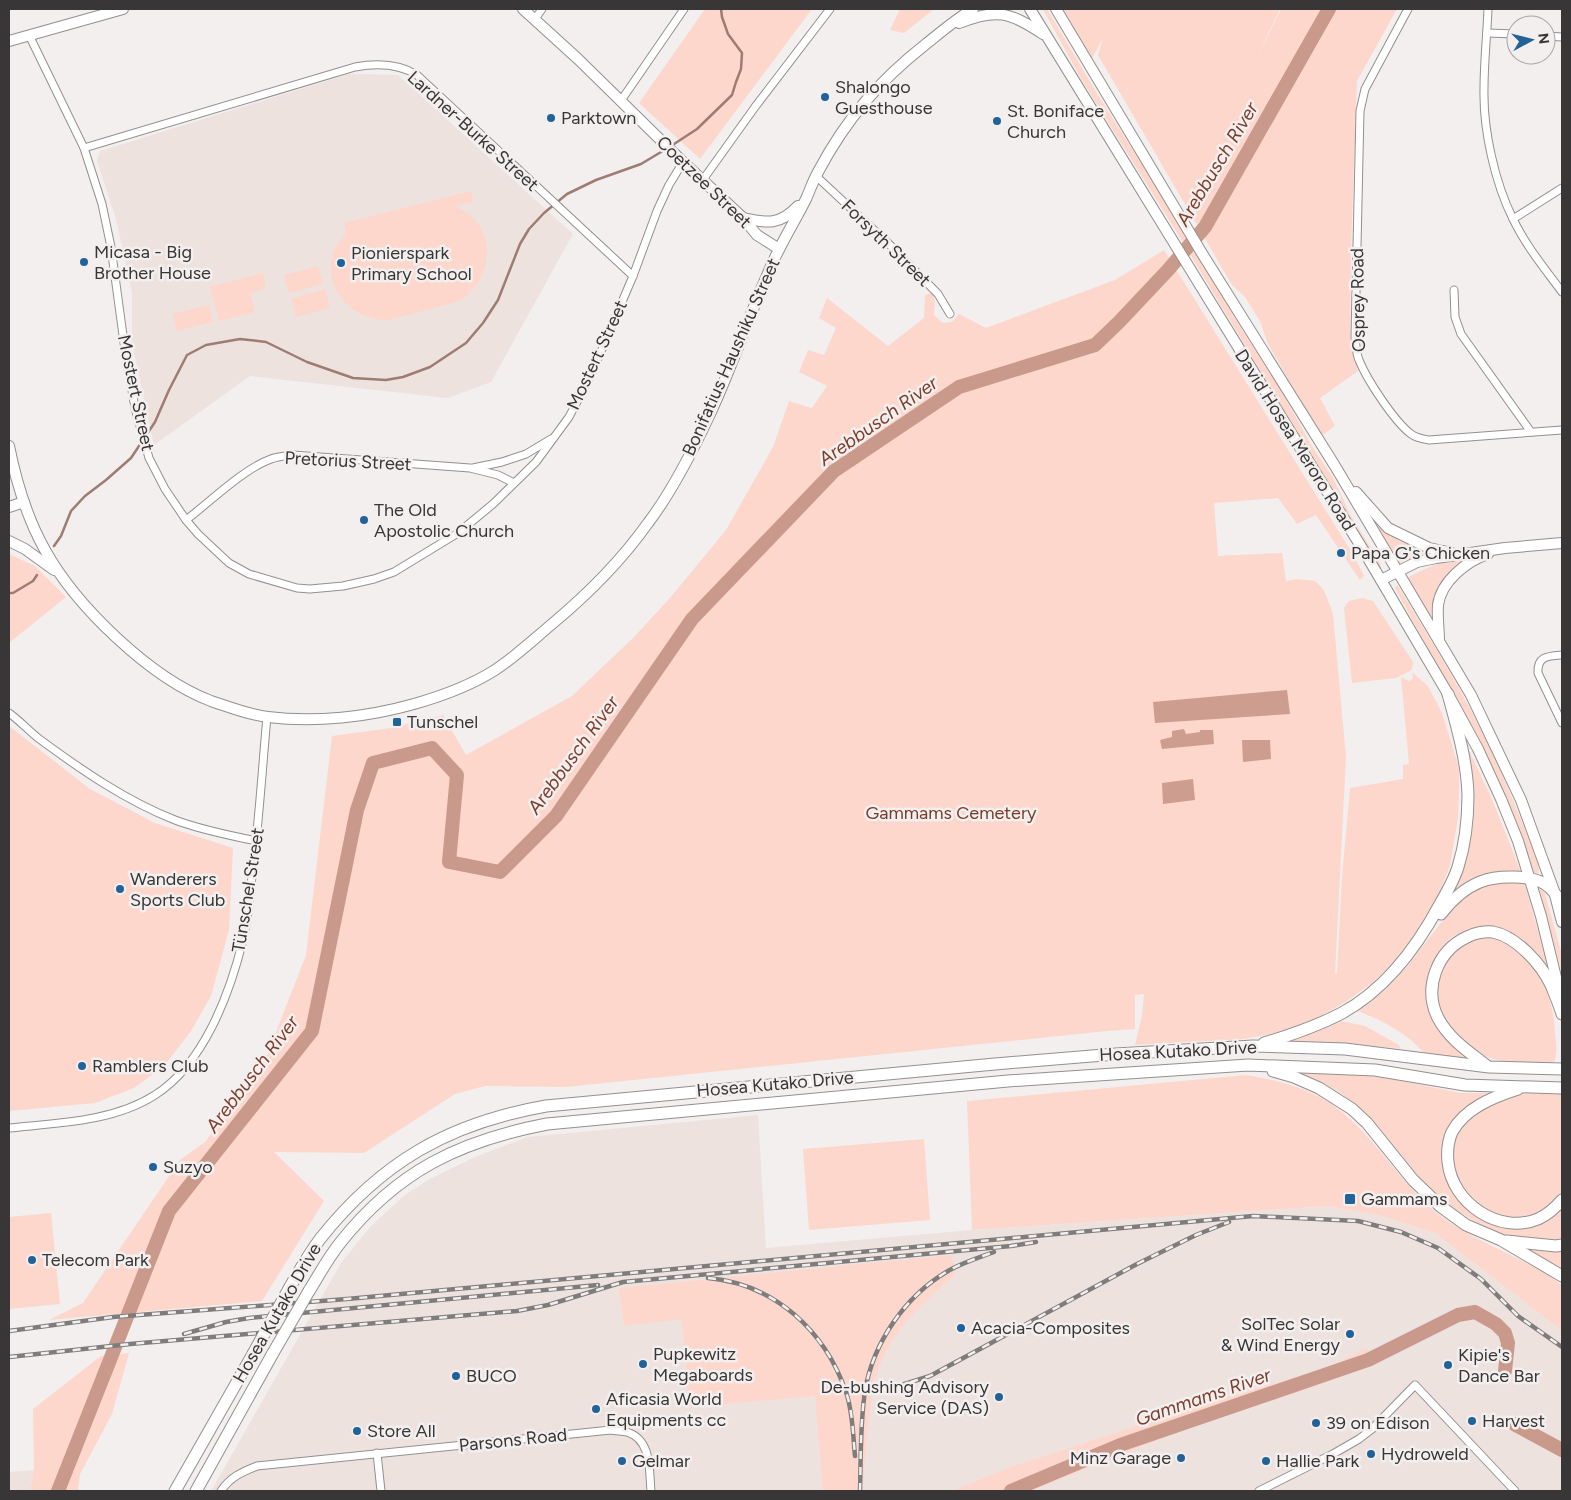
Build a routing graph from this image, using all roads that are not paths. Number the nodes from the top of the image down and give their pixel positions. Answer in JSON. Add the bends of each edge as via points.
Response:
{"nodes":[{"id":1,"x":123,"y":9,"type":"edge"},
{"id":2,"x":523,"y":9,"type":"edge"},
{"id":3,"x":542,"y":9,"type":"edge"},
{"id":4,"x":684,"y":9,"type":"edge"},
{"id":5,"x":830,"y":9,"type":"edge"},
{"id":6,"x":1030,"y":9,"type":"edge"},
{"id":7,"x":1056,"y":9,"type":"edge"},
{"id":8,"x":1408,"y":9,"type":"edge"},
{"id":9,"x":1488,"y":9,"type":"edge"},
{"id":10,"x":969,"y":10,"type":"edge"},
{"id":11,"x":535,"y":19,"type":"junction"},
{"id":12,"x":947,"y":27,"type":"junction"},
{"id":13,"x":1487,"y":33,"type":"junction"},
{"id":14,"x":1506,"y":34,"type":"edge"},
{"id":15,"x":29,"y":35,"type":"junction"},
{"id":16,"x":1046,"y":36,"type":"junction"},
{"id":17,"x":9,"y":41,"type":"edge"},
{"id":18,"x":620,"y":102,"type":"junction"},
{"id":19,"x":84,"y":148,"type":"junction"},
{"id":20,"x":683,"y":162,"type":"junction"},
{"id":21,"x":816,"y":176,"type":"junction"},
{"id":22,"x":702,"y":181,"type":"junction"},
{"id":23,"x":1562,"y":188,"type":"edge"},
{"id":24,"x":806,"y":198,"type":"junction"},
{"id":25,"x":743,"y":218,"type":"junction"},
{"id":26,"x":1512,"y":219,"type":"junction"},
{"id":27,"x":757,"y":235,"type":"junction"},
{"id":28,"x":779,"y":249,"type":"junction"},
{"id":29,"x":769,"y":271,"type":"junction"},
{"id":30,"x":632,"y":276,"type":"junction"},
{"id":31,"x":1454,"y":290,"type":"dead end"},
{"id":32,"x":1562,"y":292,"type":"edge"},
{"id":33,"x":950,"y":314,"type":"dead end"},
{"id":34,"x":1562,"y":430,"type":"edge"},
{"id":35,"x":1531,"y":432,"type":"junction"},
{"id":36,"x":552,"y":439,"type":"junction"},
{"id":37,"x":9,"y":446,"type":"edge"},
{"id":38,"x":1335,"y":466,"type":"junction"},
{"id":39,"x":470,"y":468,"type":"junction"},
{"id":40,"x":514,"y":483,"type":"junction"},
{"id":41,"x":23,"y":499,"type":"junction"},
{"id":42,"x":9,"y":500,"type":"edge"},
{"id":43,"x":9,"y":508,"type":"edge"},
{"id":44,"x":186,"y":520,"type":"junction"},
{"id":45,"x":9,"y":541,"type":"edge"},
{"id":46,"x":1562,"y":543,"type":"edge"},
{"id":47,"x":1505,"y":548,"type":"junction"},
{"id":48,"x":1456,"y":554,"type":"junction"},
{"id":49,"x":1397,"y":572,"type":"junction"},
{"id":50,"x":61,"y":575,"type":"junction"},
{"id":51,"x":1381,"y":580,"type":"junction"},
{"id":52,"x":1439,"y":642,"type":"junction"},
{"id":53,"x":1562,"y":655,"type":"edge"},
{"id":54,"x":1448,"y":694,"type":"junction"},
{"id":55,"x":9,"y":713,"type":"edge"},
{"id":56,"x":267,"y":717,"type":"junction"},
{"id":57,"x":1562,"y":723,"type":"edge"},
{"id":58,"x":256,"y":841,"type":"junction"},
{"id":59,"x":1530,"y":879,"type":"junction"},
{"id":60,"x":1554,"y":891,"type":"junction"},
{"id":61,"x":1562,"y":905,"type":"edge"},
{"id":62,"x":1562,"y":922,"type":"edge"},
{"id":63,"x":1426,"y":931,"type":"junction"},
{"id":64,"x":1562,"y":1002,"type":"edge"},
{"id":65,"x":1562,"y":1014,"type":"edge"},
{"id":66,"x":1253,"y":1046,"type":"junction"},
{"id":67,"x":1248,"y":1065,"type":"junction"},
{"id":68,"x":1488,"y":1067,"type":"junction"},
{"id":69,"x":1562,"y":1069,"type":"edge"},
{"id":70,"x":1529,"y":1086,"type":"junction"},
{"id":71,"x":1562,"y":1088,"type":"edge"},
{"id":72,"x":9,"y":1128,"type":"edge"},
{"id":73,"x":1562,"y":1200,"type":"edge"},
{"id":74,"x":1501,"y":1240,"type":"junction"},
{"id":75,"x":1562,"y":1245,"type":"edge"},
{"id":76,"x":1562,"y":1276,"type":"edge"},
{"id":77,"x":377,"y":1453,"type":"junction"},
{"id":78,"x":175,"y":1491,"type":"edge"},
{"id":79,"x":196,"y":1491,"type":"edge"},
{"id":80,"x":221,"y":1491,"type":"edge"},
{"id":81,"x":381,"y":1491,"type":"edge"},
{"id":82,"x":651,"y":1491,"type":"edge"},
{"id":83,"x":1259,"y":1491,"type":"edge"},
{"id":84,"x":1515,"y":1491,"type":"edge"}],
"edges":[{"from":1,"to":15,"type":"main road"},
{"from":2,"to":11,"type":"main road","name":"Coetzee Street"},
{"from":3,"to":11,"type":"street"},
{"from":4,"to":18,"type":"street"},
{"from":5,"to":22,"type":"street"},
{"from":6,"to":16,"type":"main road","name":"David Hosea Meroro Road"},
{"from":7,"to":38,"type":"main road","name":"David Hosea Meroro Road","via":[[1203,255]]},
{"from":8,"to":35,"type":"street","name":"Osprey Road","via":[[1367,84],[1360,111],[1355,337],[1358,359],[1395,416],[1418,438],[1429,440]]},
{"from":9,"to":13,"type":"street"},
{"from":10,"to":12,"type":"main road","name":"Bonifatius Haushiku Street"},
{"from":11,"to":18,"type":"main road","name":"Coetzee Street"},
{"from":12,"to":16,"type":"main road","via":[[972,18],[1003,13]]},
{"from":12,"to":21,"type":"main road","name":"Bonifatius Haushiku Street","via":[[897,67],[867,98],[843,129]]},
{"from":13,"to":14,"type":"street"},
{"from":13,"to":26,"type":"street","via":[[1484,89],[1487,131]]},
{"from":15,"to":17,"type":"main road"},
{"from":15,"to":19,"type":"street","name":"Mostert Street"},
{"from":16,"to":51,"type":"main road","name":"David Hosea Meroro Road"},
{"from":18,"to":20,"type":"main road","name":"Coetzee Street"},
{"from":19,"to":30,"type":"street","name":"Lardner-Burke Street","via":[[355,67],[390,65],[409,70],[417,76]]},
{"from":19,"to":44,"type":"street","name":"Mostert Street","via":[[102,204],[111,247],[135,408],[149,458]]},
{"from":20,"to":22,"type":"main road","name":"Coetzee Street"},
{"from":20,"to":30,"type":"street","name":"Mostert Street","via":[[657,210]]},
{"from":21,"to":24,"type":"main road","name":"Bonifatius Haushiku Street"},
{"from":21,"to":33,"type":"street","name":"Forsyth Street","via":[[938,294]]},
{"from":22,"to":25,"type":"main road","name":"Coetzee Street"},
{"from":23,"to":26,"type":"street"},
{"from":24,"to":25,"type":"main road","via":[[778,221],[764,223]]},
{"from":24,"to":28,"type":"main road","name":"Bonifatius Haushiku Street"},
{"from":25,"to":27,"type":"main road","name":"Coetzee Street"},
{"from":26,"to":32,"type":"street"},
{"from":27,"to":28,"type":"main road","name":"Coetzee Street"},
{"from":27,"to":29,"type":"main road","via":[[768,253]]},
{"from":28,"to":29,"type":"main road","name":"Bonifatius Haushiku Street"},
{"from":29,"to":56,"type":"main road","name":"Bonifatius Haushiku Street","via":[[709,416],[668,492],[633,543],[576,604],[514,657],[458,690],[396,709],[350,716],[314,719]]},
{"from":30,"to":36,"type":"street","name":"Mostert Street","via":[[583,390],[569,417]]},
{"from":31,"to":35,"type":"street","via":[[1455,317],[1461,334]]},
{"from":34,"to":35,"type":"street","name":"Osprey Road"},
{"from":36,"to":39,"type":"street","name":"Pretorius Street","via":[[526,454]]},
{"from":36,"to":40,"type":"street","name":"Mostert Street","via":[[536,462]]},
{"from":37,"to":41,"type":"main road","name":"Bonifatius Haushiku Street"},
{"from":38,"to":48,"type":"main road","via":[[1388,528],[1429,548]]},
{"from":38,"to":49,"type":"main road","name":"David Hosea Meroro Road"},
{"from":39,"to":40,"type":"street","name":"Pretorius Street"},
{"from":39,"to":44,"type":"street","name":"Pretorius Street","via":[[281,456],[244,474]]},
{"from":40,"to":44,"type":"street","name":"Mostert Street","via":[[458,533],[394,572],[326,588],[297,588],[249,574],[229,562]]},
{"from":41,"to":42,"type":"main road"},
{"from":41,"to":43,"type":"main road"},
{"from":41,"to":50,"type":"main road","name":"Bonifatius Haushiku Street","via":[[39,539]]},
{"from":45,"to":50,"type":"main road"},
{"from":46,"to":47,"type":"main road"},
{"from":47,"to":48,"type":"main road"},
{"from":47,"to":52,"type":"main road","via":[[1480,556],[1452,577],[1438,604]]},
{"from":48,"to":49,"type":"main road","via":[[1416,562]]},
{"from":49,"to":51,"type":"main road"},
{"from":49,"to":52,"type":"main road","name":"David Hosea Meroro Road"},
{"from":50,"to":56,"type":"main road","name":"Bonifatius Haushiku Street","via":[[118,639],[153,668],[204,698]]},
{"from":51,"to":54,"type":"main road","name":"David Hosea Meroro Road"},
{"from":52,"to":60,"type":"main road","name":"David Hosea Meroro Road","via":[[1471,695],[1510,776]]},
{"from":53,"to":57,"type":"street","via":[[1545,658],[1538,666],[1538,673]]},
{"from":54,"to":59,"type":"main road","name":"David Hosea Meroro Road","via":[[1502,799]]},
{"from":54,"to":63,"type":"main road","via":[[1464,757],[1467,815],[1459,866]]},
{"from":55,"to":58,"type":"street","via":[[98,780],[136,801],[174,820]]},
{"from":56,"to":58,"type":"street","name":"Tünschel Street"},
{"from":58,"to":72,"type":"street","name":"Tünschel Street","via":[[243,939],[227,992],[194,1058],[172,1082],[138,1104],[95,1118]]},
{"from":59,"to":60,"type":"main road","via":[[1544,883]]},
{"from":59,"to":63,"type":"main road","via":[[1508,877],[1479,882],[1452,900]]},
{"from":59,"to":64,"type":"main road","name":"David Hosea Meroro Road"},
{"from":60,"to":61,"type":"main road"},
{"from":60,"to":62,"type":"main road","name":"David Hosea Meroro Road"},
{"from":63,"to":66,"type":"main road","via":[[1386,980],[1343,1012],[1310,1028]]},
{"from":65,"to":68,"type":"main road","via":[[1544,973],[1510,940],[1491,932],[1471,935],[1454,944],[1439,962],[1435,974],[1435,1008],[1450,1035]]},
{"from":66,"to":68,"type":"main road","name":"Hosea Kutako Drive","via":[[1345,1050]]},
{"from":66,"to":78,"type":"main road","name":"Hosea Kutako Drive","bridge":true,"via":[[1116,1054],[546,1106],[483,1120],[447,1134],[381,1176],[351,1203],[319,1241]]},
{"from":67,"to":70,"type":"main road","name":"Hosea Kutako Drive","via":[[1375,1070],[1465,1085]]},
{"from":67,"to":74,"type":"main road","via":[[1294,1077],[1331,1094],[1367,1124],[1440,1206],[1466,1224]]},
{"from":67,"to":79,"type":"main road","name":"Hosea Kutako Drive","bridge":true,"via":[[996,1082],[547,1124],[465,1146],[434,1160],[394,1188],[368,1210],[345,1238],[309,1291]]},
{"from":68,"to":69,"type":"main road","name":"Hosea Kutako Drive"},
{"from":70,"to":71,"type":"main road","name":"Hosea Kutako Drive"},
{"from":70,"to":73,"type":"main road","via":[[1492,1098],[1460,1121],[1448,1143],[1450,1176],[1455,1187],[1474,1208],[1500,1222],[1539,1219]]},
{"from":74,"to":75,"type":"main road"},
{"from":74,"to":76,"type":"main road"},
{"from":77,"to":80,"type":"street","name":"Parsons Road","via":[[257,1466],[232,1478]]},
{"from":77,"to":81,"type":"street"},
{"from":77,"to":82,"type":"street","name":"Parsons Road","via":[[610,1430],[628,1432],[646,1449]]},
{"from":83,"to":84,"type":"street","via":[[1359,1439],[1415,1385]]}]}
